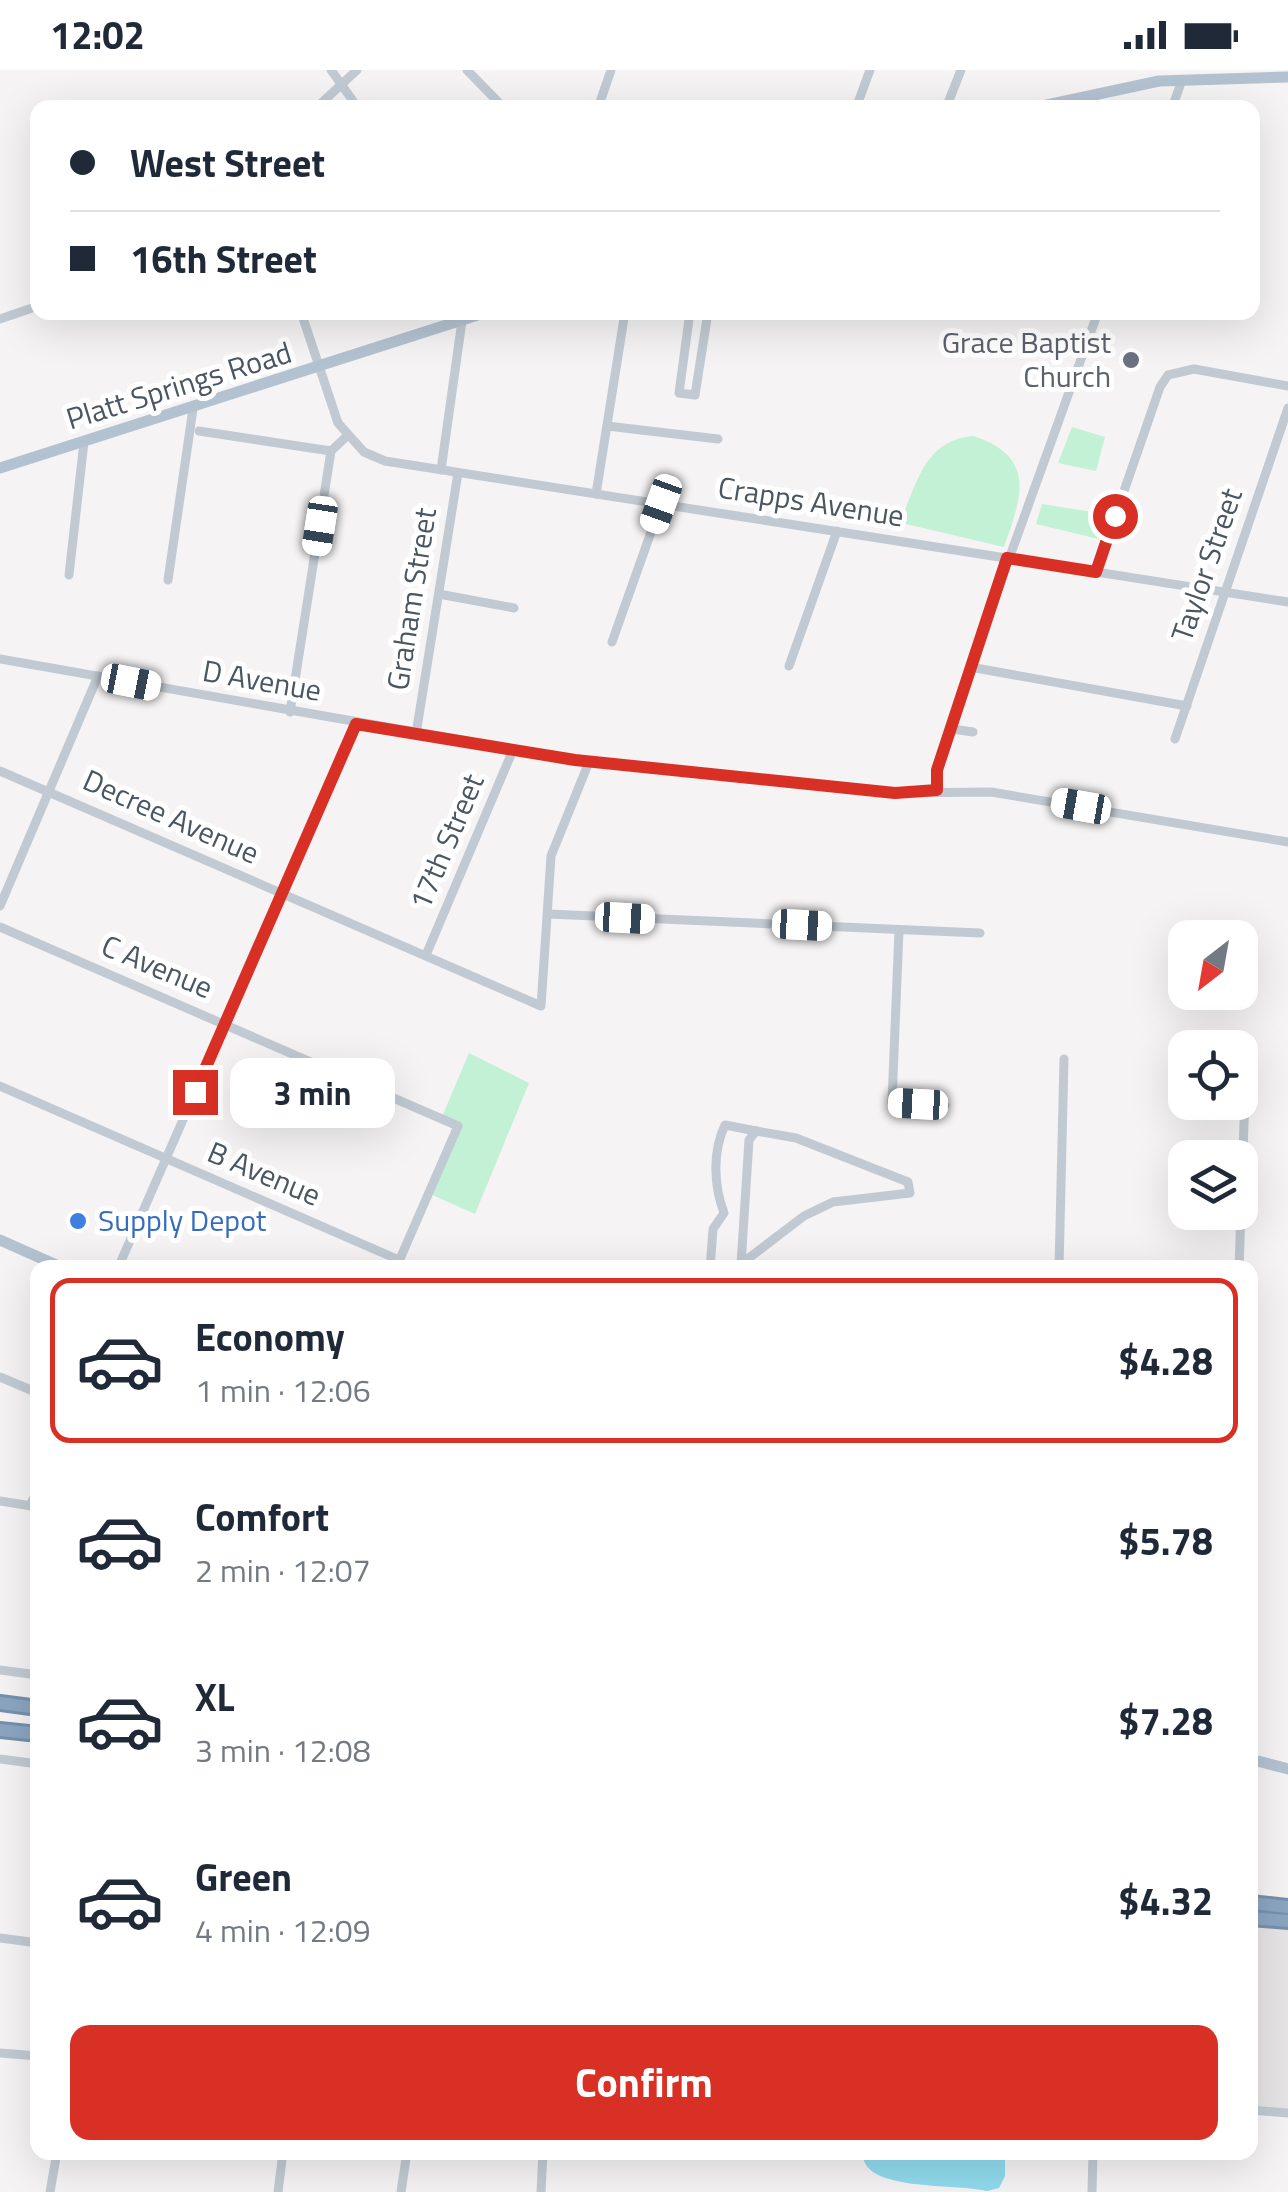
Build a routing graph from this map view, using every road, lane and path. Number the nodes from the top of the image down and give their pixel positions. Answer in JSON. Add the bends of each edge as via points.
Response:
{"nodes":[{"id":1,"x":331,"y":70,"type":"edge"},
{"id":2,"x":357,"y":70,"type":"edge"},
{"id":3,"x":467,"y":70,"type":"edge"},
{"id":4,"x":611,"y":70,"type":"edge"},
{"id":5,"x":870,"y":70,"type":"edge"},
{"id":6,"x":961,"y":70,"type":"edge"},
{"id":7,"x":1288,"y":77,"type":"edge"},
{"id":8,"x":1182,"y":80,"type":"junction"},
{"id":9,"x":344,"y":83,"type":"junction"},
{"id":10,"x":325,"y":100,"type":"edge"},
{"id":11,"x":354,"y":100,"type":"edge"},
{"id":12,"x":496,"y":100,"type":"edge"},
{"id":13,"x":601,"y":100,"type":"edge"},
{"id":14,"x":859,"y":100,"type":"edge"},
{"id":15,"x":949,"y":100,"type":"edge"},
{"id":16,"x":1067,"y":100,"type":"edge"},
{"id":17,"x":1175,"y":100,"type":"edge"},
{"id":18,"x":30,"y":309,"type":"edge"},
{"id":19,"x":0,"y":319,"type":"edge"},
{"id":20,"x":304,"y":320,"type":"edge"},
{"id":21,"x":624,"y":320,"type":"edge"},
{"id":22,"x":689,"y":320,"type":"edge"},
{"id":23,"x":707,"y":320,"type":"edge"},
{"id":24,"x":1095,"y":320,"type":"edge"},
{"id":25,"x":462,"y":321,"type":"joint"},
{"id":26,"x":321,"y":368,"type":"junction"},
{"id":27,"x":1288,"y":386,"type":"edge"},
{"id":28,"x":193,"y":408,"type":"junction"},
{"id":29,"x":1288,"y":408,"type":"edge"},
{"id":30,"x":607,"y":426,"type":"junction"},
{"id":31,"x":199,"y":431,"type":"dead end"},
{"id":32,"x":347,"y":436,"type":"junction"},
{"id":33,"x":718,"y":440,"type":"dead end"},
{"id":34,"x":84,"y":442,"type":"junction"},
{"id":35,"x":332,"y":451,"type":"junction"},
{"id":36,"x":0,"y":468,"type":"edge"},
{"id":37,"x":440,"y":470,"type":"junction"},
{"id":38,"x":458,"y":473,"type":"junction"},
{"id":39,"x":596,"y":494,"type":"junction"},
{"id":40,"x":661,"y":504,"type":"junction"},
{"id":41,"x":837,"y":531,"type":"junction"},
{"id":42,"x":1007,"y":558,"type":"junction"},
{"id":43,"x":1096,"y":572,"type":"junction"},
{"id":44,"x":69,"y":576,"type":"dead end"},
{"id":45,"x":168,"y":580,"type":"dead end"},
{"id":46,"x":1224,"y":592,"type":"junction"},
{"id":47,"x":438,"y":594,"type":"junction"},
{"id":48,"x":1288,"y":602,"type":"edge"},
{"id":49,"x":514,"y":608,"type":"dead end"},
{"id":50,"x":612,"y":642,"type":"dead end"},
{"id":51,"x":0,"y":658,"type":"edge"},
{"id":52,"x":789,"y":666,"type":"dead end"},
{"id":53,"x":970,"y":667,"type":"junction"},
{"id":54,"x":98,"y":676,"type":"junction"},
{"id":55,"x":1187,"y":706,"type":"junction"},
{"id":56,"x":290,"y":712,"type":"junction"},
{"id":57,"x":356,"y":724,"type":"junction"},
{"id":58,"x":952,"y":729,"type":"junction"},
{"id":59,"x":972,"y":732,"type":"dead end"},
{"id":60,"x":416,"y":734,"type":"junction"},
{"id":61,"x":1174,"y":739,"type":"dead end"},
{"id":62,"x":513,"y":750,"type":"junction"},
{"id":63,"x":589,"y":762,"type":"junction"},
{"id":64,"x":0,"y":771,"type":"edge"},
{"id":65,"x":937,"y":790,"type":"junction"},
{"id":66,"x":48,"y":792,"type":"junction"},
{"id":67,"x":1288,"y":842,"type":"edge"},
{"id":68,"x":282,"y":893,"type":"junction"},
{"id":69,"x":0,"y":906,"type":"edge"},
{"id":70,"x":548,"y":914,"type":"junction"},
{"id":71,"x":0,"y":927,"type":"edge"},
{"id":72,"x":899,"y":930,"type":"junction"},
{"id":73,"x":980,"y":933,"type":"dead end"},
{"id":74,"x":426,"y":955,"type":"junction"},
{"id":75,"x":225,"y":1024,"type":"junction"},
{"id":76,"x":1064,"y":1059,"type":"dead end"},
{"id":77,"x":0,"y":1086,"type":"edge"},
{"id":78,"x":945,"y":1105,"type":"dead end"},
{"id":79,"x":1245,"y":1120,"type":"edge"},
{"id":80,"x":756,"y":1131,"type":"junction"},
{"id":81,"x":166,"y":1159,"type":"junction"},
{"id":82,"x":724,"y":1214,"type":"junction"},
{"id":83,"x":744,"y":1215,"type":"junction"},
{"id":84,"x":0,"y":1240,"type":"edge"},
{"id":85,"x":45,"y":1260,"type":"edge"},
{"id":86,"x":122,"y":1260,"type":"edge"},
{"id":87,"x":388,"y":1260,"type":"edge"},
{"id":88,"x":399,"y":1260,"type":"edge"},
{"id":89,"x":711,"y":1260,"type":"edge"},
{"id":90,"x":741,"y":1260,"type":"edge"},
{"id":91,"x":749,"y":1260,"type":"edge"},
{"id":92,"x":1059,"y":1260,"type":"edge"},
{"id":93,"x":1240,"y":1260,"type":"edge"},
{"id":94,"x":0,"y":1377,"type":"edge"},
{"id":95,"x":30,"y":1390,"type":"edge"},
{"id":96,"x":0,"y":1501,"type":"edge"},
{"id":97,"x":30,"y":1505,"type":"edge"},
{"id":98,"x":0,"y":1670,"type":"edge"},
{"id":99,"x":30,"y":1674,"type":"edge"},
{"id":100,"x":0,"y":1703,"type":"edge"},
{"id":101,"x":30,"y":1707,"type":"edge"},
{"id":102,"x":0,"y":1730,"type":"edge"},
{"id":103,"x":30,"y":1733,"type":"edge"},
{"id":104,"x":0,"y":1759,"type":"edge"},
{"id":105,"x":1258,"y":1761,"type":"edge"},
{"id":106,"x":30,"y":1763,"type":"edge"},
{"id":107,"x":1288,"y":1769,"type":"edge"},
{"id":108,"x":1258,"y":1904,"type":"edge"},
{"id":109,"x":1288,"y":1906,"type":"edge"},
{"id":110,"x":1258,"y":1919,"type":"edge"},
{"id":111,"x":1288,"y":1921,"type":"edge"},
{"id":112,"x":0,"y":1938,"type":"edge"},
{"id":113,"x":30,"y":1942,"type":"edge"},
{"id":114,"x":0,"y":2053,"type":"edge"},
{"id":115,"x":30,"y":2055,"type":"edge"},
{"id":116,"x":1258,"y":2110,"type":"edge"},
{"id":117,"x":1288,"y":2112,"type":"edge"},
{"id":118,"x":56,"y":2160,"type":"edge"},
{"id":119,"x":282,"y":2160,"type":"edge"},
{"id":120,"x":406,"y":2160,"type":"edge"},
{"id":121,"x":543,"y":2160,"type":"edge"},
{"id":122,"x":1093,"y":2160,"type":"edge"},
{"id":123,"x":50,"y":2192,"type":"edge"},
{"id":124,"x":278,"y":2192,"type":"edge"},
{"id":125,"x":401,"y":2192,"type":"edge"},
{"id":126,"x":541,"y":2192,"type":"edge"},
{"id":127,"x":1092,"y":2192,"type":"edge"}],
"edges":[{"from":1,"to":9,"type":"street"},
{"from":2,"to":9,"type":"street"},
{"from":3,"to":12,"type":"street"},
{"from":4,"to":13,"type":"street"},
{"from":5,"to":14,"type":"street"},
{"from":6,"to":15,"type":"street"},
{"from":7,"to":8,"type":"main road"},
{"from":8,"to":16,"type":"main road"},
{"from":8,"to":17,"type":"street"},
{"from":9,"to":10,"type":"street"},
{"from":9,"to":11,"type":"street"},
{"from":18,"to":19,"type":"street"},
{"from":20,"to":26,"type":"street"},
{"from":21,"to":30,"type":"street"},
{"from":22,"to":23,"type":"street","via":[[679,393],[695,396]]},
{"from":24,"to":42,"type":"street"},
{"from":25,"to":26,"type":"main road","name":"Platt Springs Road"},
{"from":25,"to":37,"type":"street"},
{"from":26,"to":28,"type":"main road","name":"Platt Springs Road"},
{"from":26,"to":32,"type":"street"},
{"from":27,"to":43,"type":"street","via":[[1194,369],[1168,375]]},
{"from":28,"to":34,"type":"main road","name":"Platt Springs Road"},
{"from":28,"to":45,"type":"street"},
{"from":29,"to":46,"type":"street","name":"Taylor Street"},
{"from":30,"to":33,"type":"street"},
{"from":30,"to":39,"type":"street"},
{"from":31,"to":35,"type":"street"},
{"from":32,"to":35,"type":"street"},
{"from":32,"to":37,"type":"street","name":"Crapps Avenue","via":[[385,461]]},
{"from":34,"to":36,"type":"main road","name":"Platt Springs Road"},
{"from":34,"to":44,"type":"street"},
{"from":35,"to":56,"type":"street"},
{"from":37,"to":38,"type":"street","name":"Crapps Avenue"},
{"from":38,"to":39,"type":"street","name":"Crapps Avenue"},
{"from":38,"to":47,"type":"street","name":"Graham Street"},
{"from":39,"to":40,"type":"street","name":"Crapps Avenue"},
{"from":40,"to":41,"type":"street","name":"Crapps Avenue"},
{"from":40,"to":50,"type":"street"},
{"from":41,"to":42,"type":"street","name":"Crapps Avenue"},
{"from":41,"to":52,"type":"street"},
{"from":42,"to":43,"type":"street","name":"Crapps Avenue"},
{"from":42,"to":53,"type":"street"},
{"from":43,"to":46,"type":"street","name":"Crapps Avenue"},
{"from":46,"to":48,"type":"street","name":"Crapps Avenue"},
{"from":46,"to":55,"type":"street","name":"Taylor Street"},
{"from":47,"to":49,"type":"street"},
{"from":47,"to":60,"type":"street","name":"Graham Street"},
{"from":51,"to":54,"type":"street","name":"D Avenue"},
{"from":53,"to":55,"type":"street"},
{"from":53,"to":58,"type":"street"},
{"from":54,"to":56,"type":"street","name":"D Avenue"},
{"from":54,"to":66,"type":"street"},
{"from":55,"to":61,"type":"street","name":"Taylor Street"},
{"from":56,"to":57,"type":"street","name":"D Avenue"},
{"from":57,"to":60,"type":"street","name":"D Avenue"},
{"from":57,"to":68,"type":"street"},
{"from":58,"to":59,"type":"street"},
{"from":58,"to":65,"type":"street"},
{"from":60,"to":62,"type":"street","name":"D Avenue"},
{"from":62,"to":63,"type":"street","name":"D Avenue"},
{"from":62,"to":74,"type":"street","name":"17th Street"},
{"from":63,"to":65,"type":"street","name":"D Avenue","via":[[895,793]]},
{"from":63,"to":70,"type":"street","via":[[553,846]]},
{"from":64,"to":66,"type":"street","name":"Decree Avenue"},
{"from":65,"to":67,"type":"street","name":"D Avenue","via":[[1013,795]]},
{"from":66,"to":68,"type":"street","name":"Decree Avenue"},
{"from":66,"to":69,"type":"street"},
{"from":68,"to":74,"type":"street","name":"Decree Avenue"},
{"from":68,"to":75,"type":"street"},
{"from":70,"to":72,"type":"street"},
{"from":70,"to":74,"type":"street","name":"Decree Avenue","via":[[541,1006]]},
{"from":71,"to":75,"type":"street","name":"C Avenue"},
{"from":72,"to":73,"type":"street"},
{"from":72,"to":78,"type":"street","via":[[892,1102]]},
{"from":75,"to":81,"type":"street"},
{"from":75,"to":88,"type":"street","name":"C Avenue","via":[[458,1126]]},
{"from":76,"to":92,"type":"street"},
{"from":77,"to":81,"type":"street","name":"B Avenue"},
{"from":79,"to":93,"type":"street"},
{"from":80,"to":82,"type":"street","via":[[726,1126],[720,1137],[716,1172]]},
{"from":80,"to":83,"type":"street","via":[[749,1140]]},
{"from":80,"to":91,"type":"street","via":[[796,1138],[908,1182],[910,1193],[833,1202]]},
{"from":81,"to":86,"type":"street"},
{"from":81,"to":87,"type":"street","name":"B Avenue"},
{"from":82,"to":83,"type":"street"},
{"from":82,"to":89,"type":"street","via":[[713,1229]]},
{"from":83,"to":90,"type":"street"},
{"from":84,"to":85,"type":"main road"},
{"from":94,"to":95,"type":"street"},
{"from":96,"to":97,"type":"street"},
{"from":98,"to":99,"type":"street"},
{"from":100,"to":101,"type":"highway"},
{"from":102,"to":103,"type":"highway"},
{"from":104,"to":106,"type":"street"},
{"from":105,"to":107,"type":"main road"},
{"from":108,"to":109,"type":"highway"},
{"from":110,"to":111,"type":"highway"},
{"from":112,"to":113,"type":"street"},
{"from":114,"to":115,"type":"street"},
{"from":116,"to":117,"type":"street"},
{"from":118,"to":123,"type":"street"},
{"from":119,"to":124,"type":"street"},
{"from":120,"to":125,"type":"street"},
{"from":121,"to":126,"type":"street"},
{"from":122,"to":127,"type":"street"}]}
